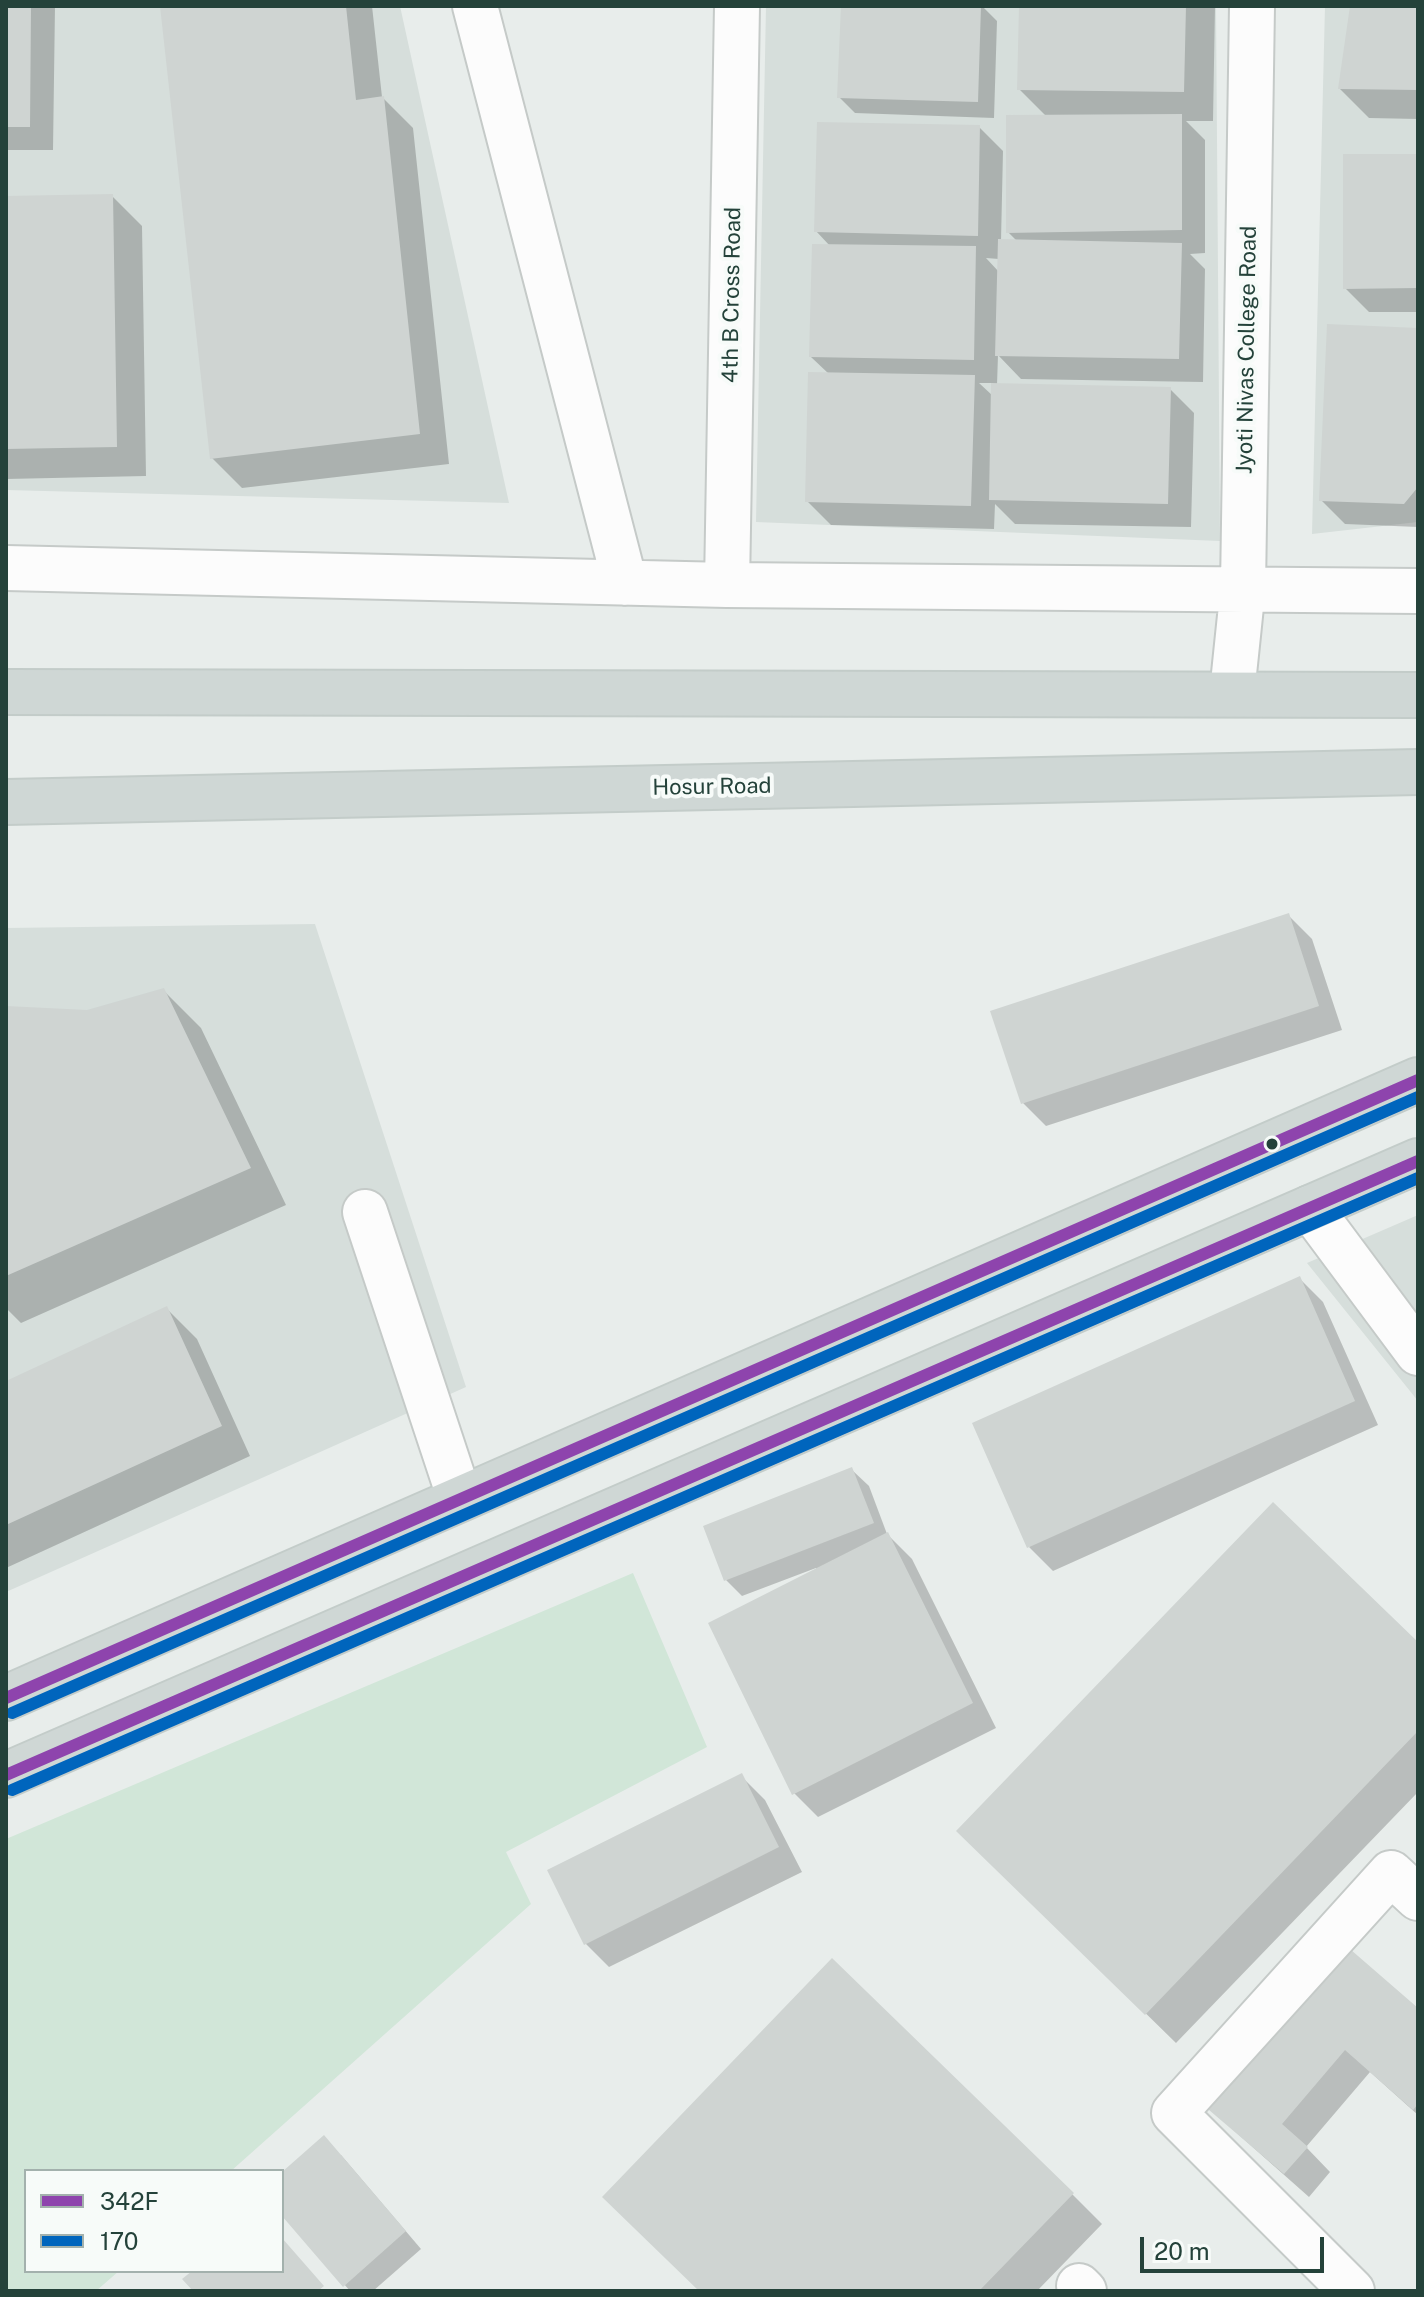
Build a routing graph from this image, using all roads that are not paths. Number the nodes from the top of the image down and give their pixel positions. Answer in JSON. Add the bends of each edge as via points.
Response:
{"nodes":[{"id":1,"x":475,"y":6,"type":"edge"},
{"id":2,"x":737,"y":6,"type":"edge"},
{"id":3,"x":1252,"y":6,"type":"edge"},
{"id":4,"x":6,"y":568,"type":"edge"},
{"id":5,"x":625,"y":583,"type":"junction"},
{"id":6,"x":727,"y":585,"type":"junction"},
{"id":7,"x":1243,"y":587,"type":"junction"},
{"id":8,"x":1418,"y":591,"type":"edge"},
{"id":9,"x":6,"y":692,"type":"edge"},
{"id":10,"x":1232,"y":693,"type":"junction"},
{"id":11,"x":1418,"y":695,"type":"edge"},
{"id":12,"x":1418,"y":772,"type":"edge"},
{"id":13,"x":6,"y":802,"type":"edge"},
{"id":14,"x":1418,"y":1080,"type":"edge"},
{"id":15,"x":1418,"y":1161,"type":"edge"},
{"id":16,"x":1310,"y":1208,"type":"junction"},
{"id":17,"x":365,"y":1212,"type":"dead end"},
{"id":18,"x":1418,"y":1353,"type":"edge"},
{"id":19,"x":459,"y":1496,"type":"junction"},
{"id":20,"x":6,"y":1698,"type":"edge"},
{"id":21,"x":6,"y":1775,"type":"edge"},
{"id":22,"x":1418,"y":1898,"type":"edge"},
{"id":23,"x":1352,"y":2291,"type":"edge"}],
"edges":[{"from":1,"to":5,"type":"street"},
{"from":2,"to":6,"type":"street","name":"4th B Cross Road"},
{"from":3,"to":7,"type":"street","name":"Jyoti Nivas College Road"},
{"from":4,"to":5,"type":"street"},
{"from":5,"to":6,"type":"street"},
{"from":6,"to":7,"type":"street"},
{"from":7,"to":8,"type":"street"},
{"from":7,"to":10,"type":"street","name":"Jyoti Nivas College Road"},
{"from":9,"to":10,"type":"main road"},
{"from":10,"to":11,"type":"main road"},
{"from":12,"to":13,"type":"main road","name":"Hosur Road"},
{"from":14,"to":19,"type":"main road"},
{"from":15,"to":16,"type":"main road"},
{"from":16,"to":18,"type":"street"},
{"from":16,"to":21,"type":"main road"},
{"from":17,"to":19,"type":"street"},
{"from":19,"to":20,"type":"main road"},
{"from":22,"to":23,"type":"street","via":[[1391,1873],[1174,2113]]}]}
